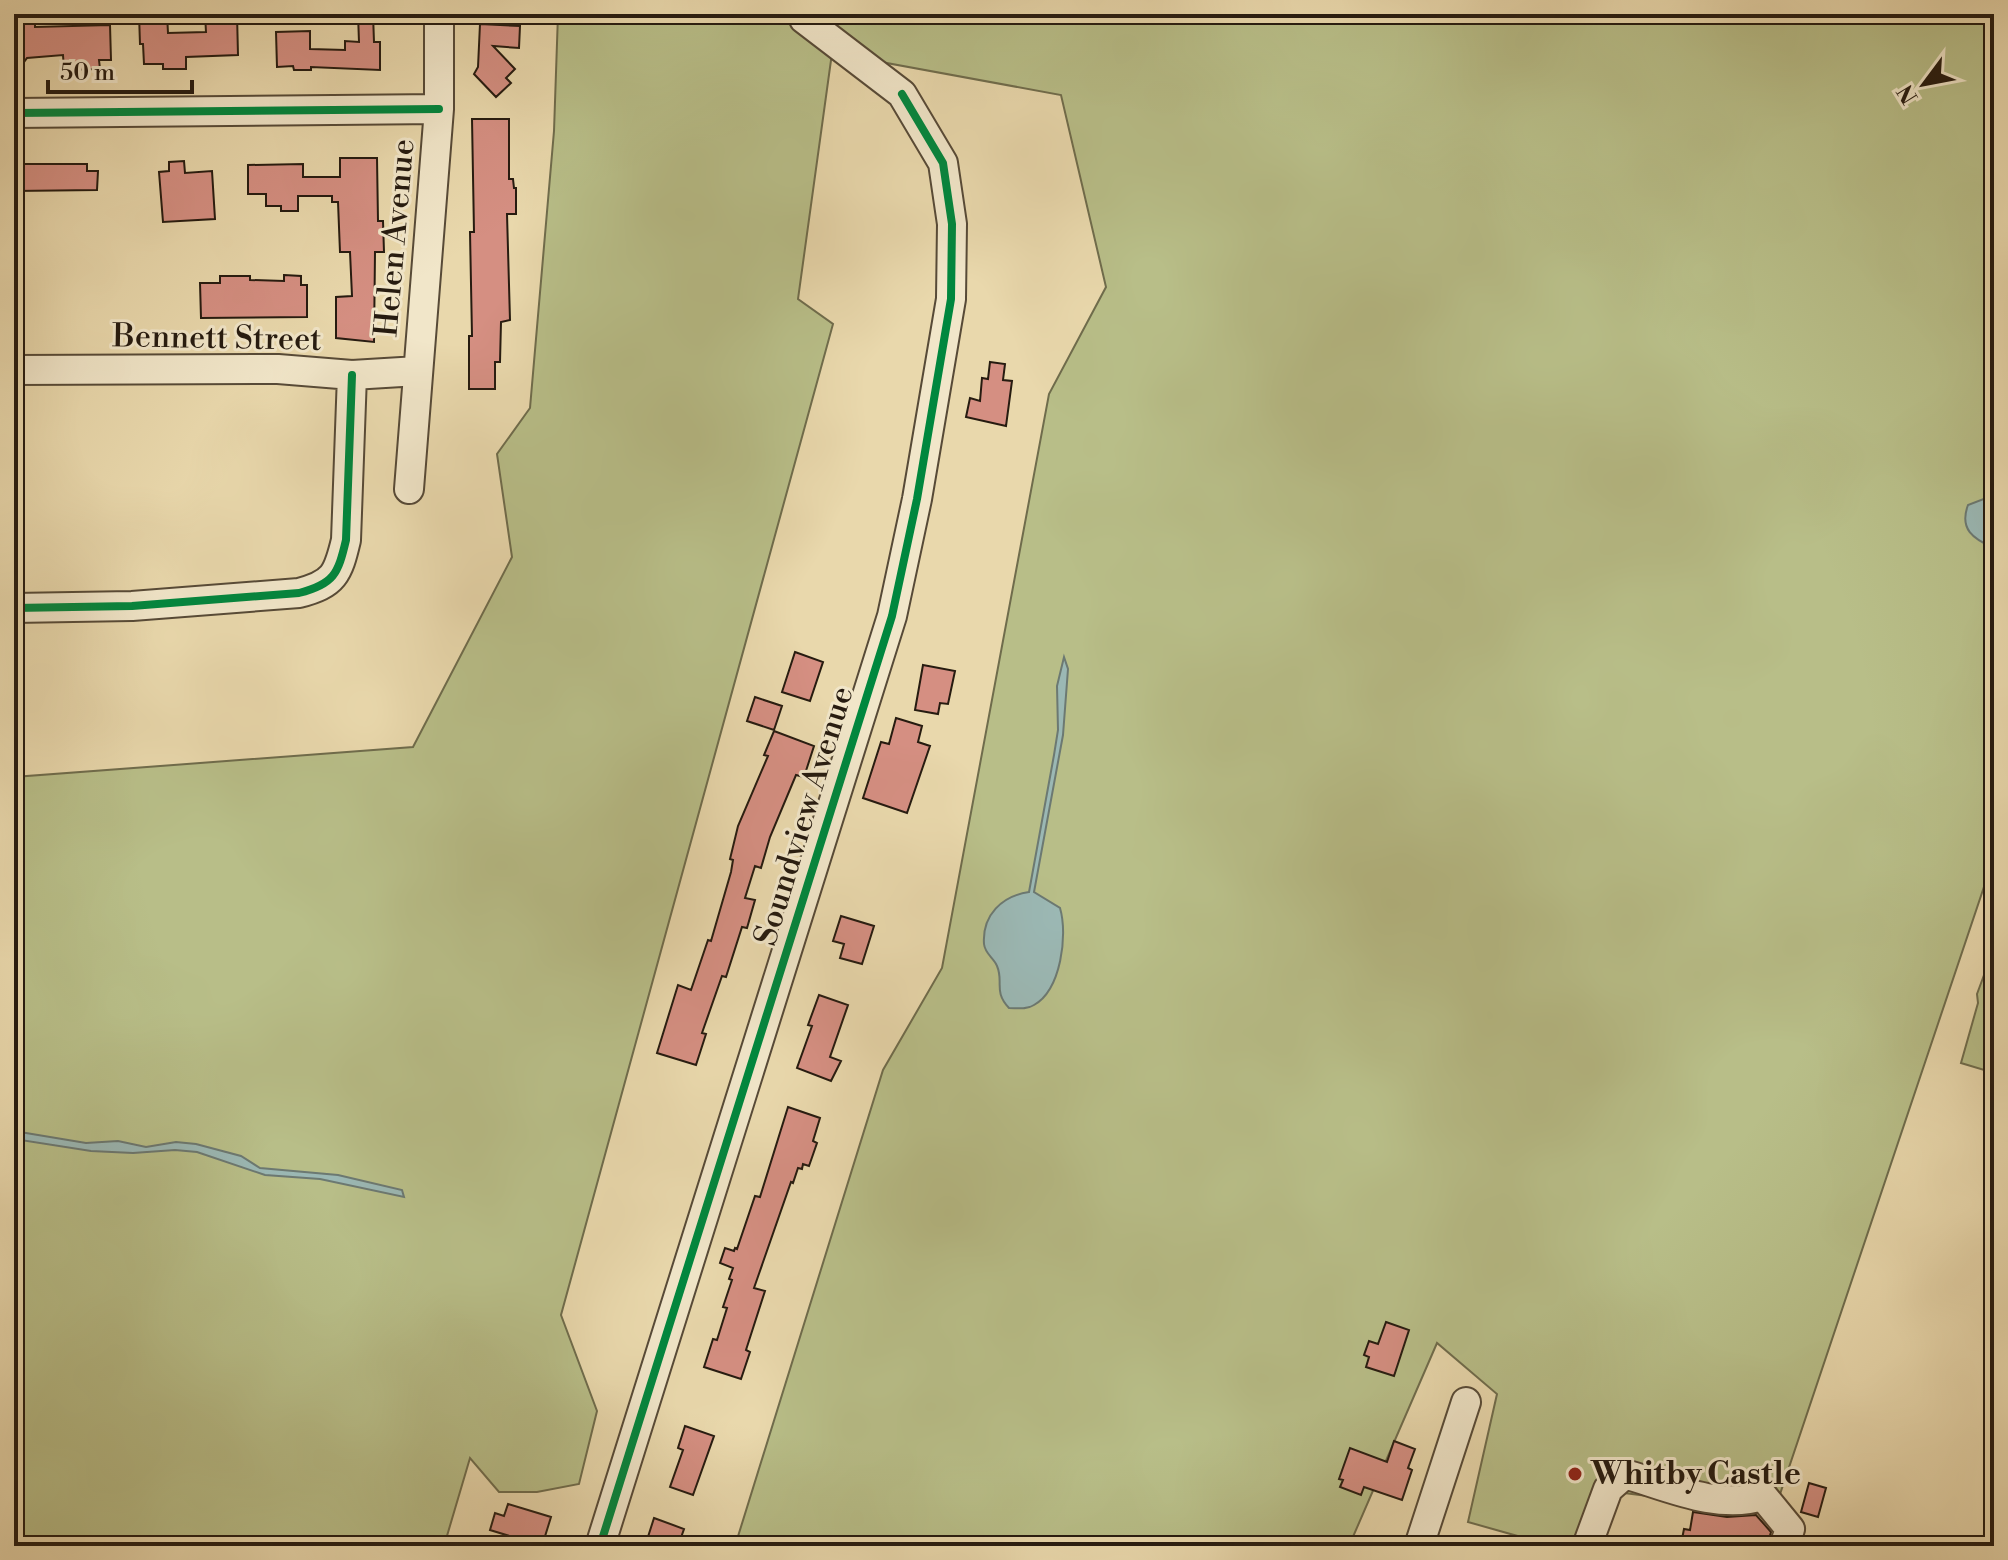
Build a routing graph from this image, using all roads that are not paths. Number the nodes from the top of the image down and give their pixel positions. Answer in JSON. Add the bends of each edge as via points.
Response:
{"nodes":[{"id":1,"x":439,"y":14,"type":"edge"},
{"id":2,"x":803,"y":14,"type":"edge"},
{"id":3,"x":439,"y":109,"type":"junction"},
{"id":4,"x":14,"y":113,"type":"edge"},
{"id":5,"x":14,"y":370,"type":"edge"},
{"id":6,"x":418,"y":371,"type":"junction"},
{"id":7,"x":352,"y":375,"type":"junction"},
{"id":8,"x":409,"y":489,"type":"dead end"},
{"id":9,"x":14,"y":608,"type":"edge"},
{"id":10,"x":1466,"y":1402,"type":"dead end"},
{"id":11,"x":600,"y":1546,"type":"edge"},
{"id":12,"x":1419,"y":1546,"type":"edge"},
{"id":13,"x":1587,"y":1546,"type":"edge"},
{"id":14,"x":1784,"y":1546,"type":"edge"}],
"edges":[{"from":1,"to":3,"type":"street","name":"Helen Avenue"},
{"from":2,"to":11,"type":"street","name":"Soundview Avenue","via":[[902,94],[943,163],[952,224],[951,299],[892,616]]},
{"from":3,"to":4,"type":"street"},
{"from":3,"to":6,"type":"street","name":"Helen Avenue"},
{"from":5,"to":7,"type":"street","name":"Bennett Street","via":[[278,369]]},
{"from":6,"to":7,"type":"street","name":"Bennett Street"},
{"from":6,"to":8,"type":"street","name":"Helen Avenue"},
{"from":7,"to":9,"type":"street","via":[[346,540],[331,581],[299,593],[132,606]]},
{"from":10,"to":12,"type":"street"},
{"from":13,"to":14,"type":"street","via":[[1608,1489],[1625,1474],[1727,1501],[1763,1496],[1790,1529]]}]}
